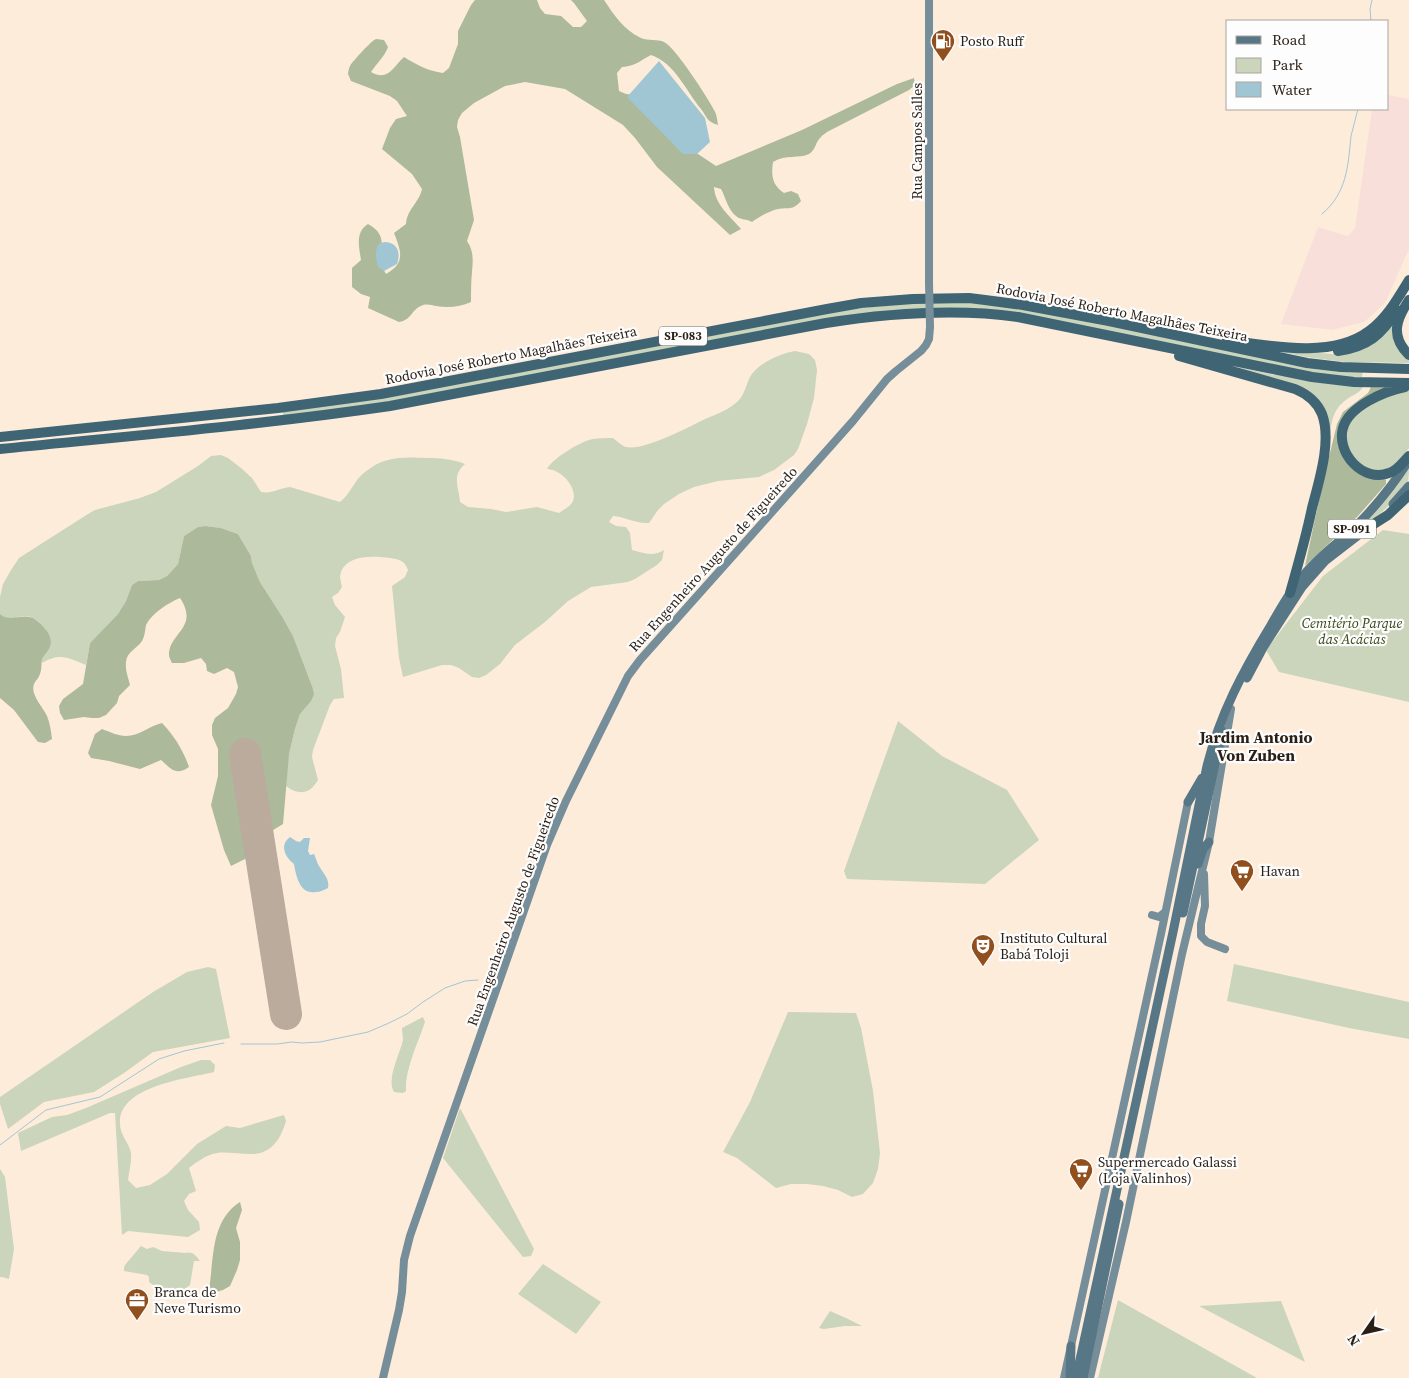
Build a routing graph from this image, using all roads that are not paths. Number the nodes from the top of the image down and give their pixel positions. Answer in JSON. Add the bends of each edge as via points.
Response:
{"nodes":[{"id":1,"x":929,"y":0,"type":"edge"},
{"id":2,"x":1409,"y":280,"type":"edge"},
{"id":3,"x":1409,"y":290,"type":"edge"},
{"id":4,"x":1409,"y":300,"type":"edge"},
{"id":5,"x":1109,"y":321,"type":"junction"},
{"id":6,"x":930,"y":327,"type":"joint"},
{"id":7,"x":1108,"y":335,"type":"junction"},
{"id":8,"x":1283,"y":347,"type":"junction"},
{"id":9,"x":1409,"y":355,"type":"edge"},
{"id":10,"x":1409,"y":369,"type":"edge"},
{"id":11,"x":1409,"y":385,"type":"edge"},
{"id":12,"x":0,"y":436,"type":"edge"},
{"id":13,"x":0,"y":449,"type":"edge"},
{"id":14,"x":1409,"y":456,"type":"edge"},
{"id":15,"x":1409,"y":460,"type":"edge"},
{"id":16,"x":1409,"y":486,"type":"edge"},
{"id":17,"x":1409,"y":495,"type":"edge"},
{"id":18,"x":1369,"y":528,"type":"junction"},
{"id":19,"x":1290,"y":593,"type":"junction"},
{"id":20,"x":1232,"y":709,"type":"junction"},
{"id":21,"x":1207,"y":766,"type":"junction"},
{"id":22,"x":1188,"y":802,"type":"joint"},
{"id":23,"x":1209,"y":842,"type":"junction"},
{"id":24,"x":1165,"y":912,"type":"junction"},
{"id":25,"x":1152,"y":915,"type":"dead end"},
{"id":26,"x":1182,"y":917,"type":"junction"},
{"id":27,"x":1225,"y":949,"type":"dead end"},
{"id":28,"x":1071,"y":1346,"type":"junction"},
{"id":29,"x":383,"y":1378,"type":"edge"},
{"id":30,"x":1064,"y":1378,"type":"edge"},
{"id":31,"x":1070,"y":1378,"type":"edge"},
{"id":32,"x":1076,"y":1378,"type":"edge"},
{"id":33,"x":1083,"y":1378,"type":"edge"},
{"id":34,"x":1090,"y":1378,"type":"edge"}],
"edges":[{"from":1,"to":6,"type":"main road","name":"Rua Campos Salles","bridge":true},
{"from":2,"to":8,"type":"highway","via":[[1384,317],[1356,340],[1332,346]]},
{"from":3,"to":8,"type":"highway","via":[[1387,325],[1357,348],[1328,352]]},
{"from":4,"to":9,"type":"highway","via":[[1397,326],[1399,340]]},
{"from":5,"to":8,"type":"highway"},
{"from":5,"to":10,"type":"highway","name":"Rodovia José Roberto Magalhães Teixeira","number":"SP-083","via":[[1307,363]]},
{"from":5,"to":12,"type":"highway","name":"Rodovia José Roberto Magalhães Teixeira","number":"SP-083","via":[[969,298],[861,303],[381,394],[269,409]]},
{"from":6,"to":29,"type":"main road","name":"Rua Engenheiro Augusto de Figueiredo","via":[[930,339],[926,345],[887,379],[628,676],[547,845],[460,1091],[410,1236],[399,1310]]},
{"from":7,"to":11,"type":"highway","name":"Rodovia José Roberto Magalhães Teixeira","number":"SP-083","via":[[1312,377]]},
{"from":7,"to":13,"type":"highway","name":"Rodovia José Roberto Magalhães Teixeira","number":"SP-083","via":[[981,313],[885,315],[826,323],[390,406]]},
{"from":7,"to":19,"type":"highway","via":[[1295,389],[1320,409],[1325,432],[1320,475]]},
{"from":11,"to":14,"type":"highway","via":[[1382,394],[1355,411],[1343,428],[1342,443],[1355,466],[1376,474],[1395,470]]},
{"from":15,"to":19,"type":"main road","number":"SP-091","via":[[1382,499],[1312,566]]},
{"from":16,"to":18,"type":"main road","number":"SP-091"},
{"from":17,"to":18,"type":"highway"},
{"from":18,"to":20,"type":"main road","via":[[1325,562],[1302,587],[1264,646]]},
{"from":19,"to":21,"type":"main road","via":[[1226,706]]},
{"from":20,"to":23,"type":"main road"},
{"from":20,"to":26,"type":"main road","via":[[1224,724]]},
{"from":21,"to":22,"type":"main road"},
{"from":21,"to":32,"type":"main road"},
{"from":22,"to":24,"type":"main road"},
{"from":23,"to":26,"type":"main road","via":[[1196,868]]},
{"from":23,"to":27,"type":"main road","via":[[1200,932],[1207,942]]},
{"from":23,"to":34,"type":"main road"},
{"from":24,"to":25,"type":"main road","via":[[1159,917]]},
{"from":24,"to":28,"type":"main road"},
{"from":26,"to":33,"type":"main road"},
{"from":28,"to":30,"type":"main road"},
{"from":28,"to":31,"type":"main road"}]}
